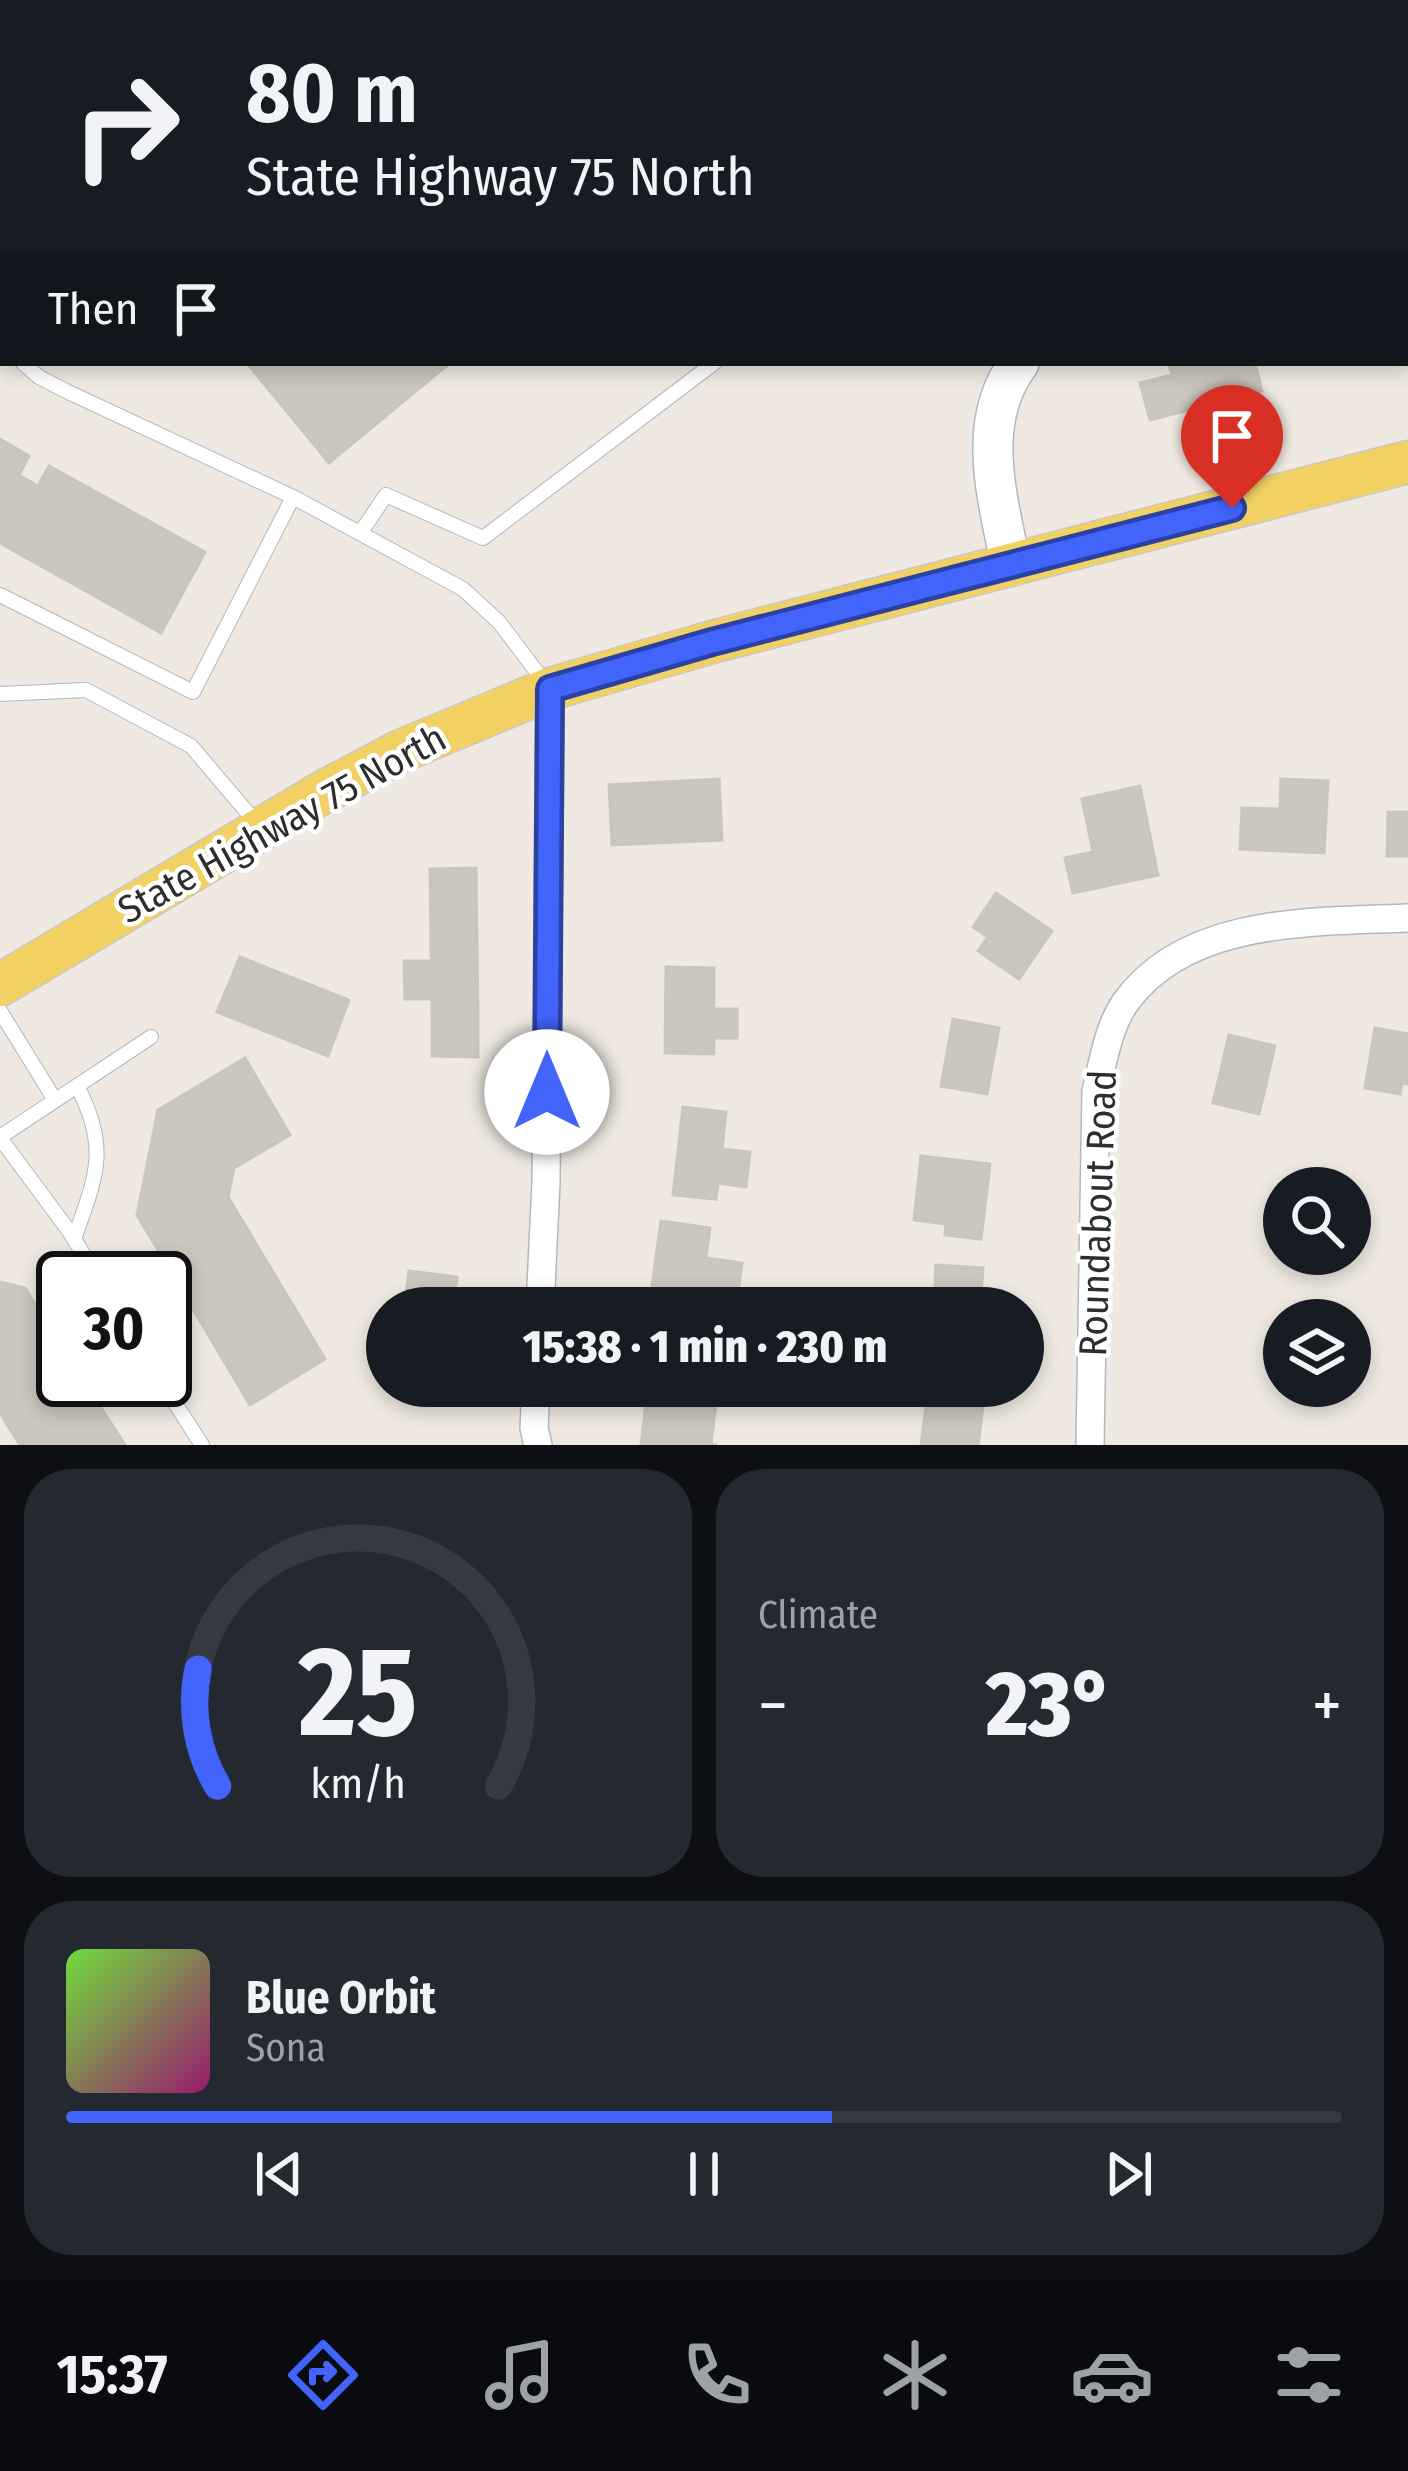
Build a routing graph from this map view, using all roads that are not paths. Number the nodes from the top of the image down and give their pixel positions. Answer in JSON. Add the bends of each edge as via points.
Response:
{"nodes":[{"id":1,"x":28,"y":366,"type":"edge"},
{"id":2,"x":710,"y":366,"type":"edge"},
{"id":3,"x":1017,"y":366,"type":"edge"},
{"id":4,"x":1408,"y":462,"type":"edge"},
{"id":5,"x":293,"y":496,"type":"junction"},
{"id":6,"x":361,"y":532,"type":"junction"},
{"id":7,"x":1011,"y":566,"type":"junction"},
{"id":8,"x":0,"y":595,"type":"edge"},
{"id":9,"x":550,"y":689,"type":"junction"},
{"id":10,"x":0,"y":694,"type":"edge"},
{"id":11,"x":261,"y":829,"type":"junction"},
{"id":12,"x":1408,"y":918,"type":"edge"},
{"id":13,"x":10,"y":968,"type":"edge"},
{"id":14,"x":0,"y":1011,"type":"edge"},
{"id":15,"x":151,"y":1037,"type":"dead end"},
{"id":16,"x":77,"y":1086,"type":"junction"},
{"id":17,"x":56,"y":1100,"type":"junction"},
{"id":18,"x":0,"y":1138,"type":"edge"},
{"id":19,"x":74,"y":1239,"type":"junction"},
{"id":20,"x":81,"y":1251,"type":"edge"},
{"id":21,"x":541,"y":1287,"type":"edge"},
{"id":22,"x":177,"y":1407,"type":"edge"},
{"id":23,"x":535,"y":1407,"type":"edge"},
{"id":24,"x":202,"y":1445,"type":"edge"},
{"id":25,"x":538,"y":1445,"type":"edge"},
{"id":26,"x":1090,"y":1445,"type":"edge"}],
"edges":[{"from":1,"to":5,"type":"lane"},
{"from":2,"to":6,"type":"lane","via":[[483,538],[386,495]]},
{"from":3,"to":7,"type":"street","via":[[992,424]]},
{"from":4,"to":7,"type":"main road","name":"State Highway 75 North"},
{"from":5,"to":6,"type":"lane"},
{"from":5,"to":8,"type":"lane","via":[[194,692]]},
{"from":6,"to":9,"type":"lane","via":[[463,589]]},
{"from":7,"to":9,"type":"main road","name":"State Highway 75 North"},
{"from":9,"to":11,"type":"main road","name":"State Highway 75 North","via":[[401,751]]},
{"from":9,"to":21,"type":"street"},
{"from":10,"to":11,"type":"lane","via":[[86,690],[191,746]]},
{"from":11,"to":13,"type":"main road","name":"State Highway 75 North"},
{"from":12,"to":26,"type":"street","name":"Roundabout Road","via":[[1288,923],[1205,944],[1152,971],[1123,1007],[1096,1091]]},
{"from":14,"to":17,"type":"lane"},
{"from":15,"to":16,"type":"lane"},
{"from":16,"to":17,"type":"lane"},
{"from":16,"to":19,"type":"lane","via":[[94,1118],[98,1172]]},
{"from":17,"to":18,"type":"lane"},
{"from":18,"to":19,"type":"lane"},
{"from":19,"to":20,"type":"lane"},
{"from":22,"to":24,"type":"lane"},
{"from":23,"to":25,"type":"street"}]}
